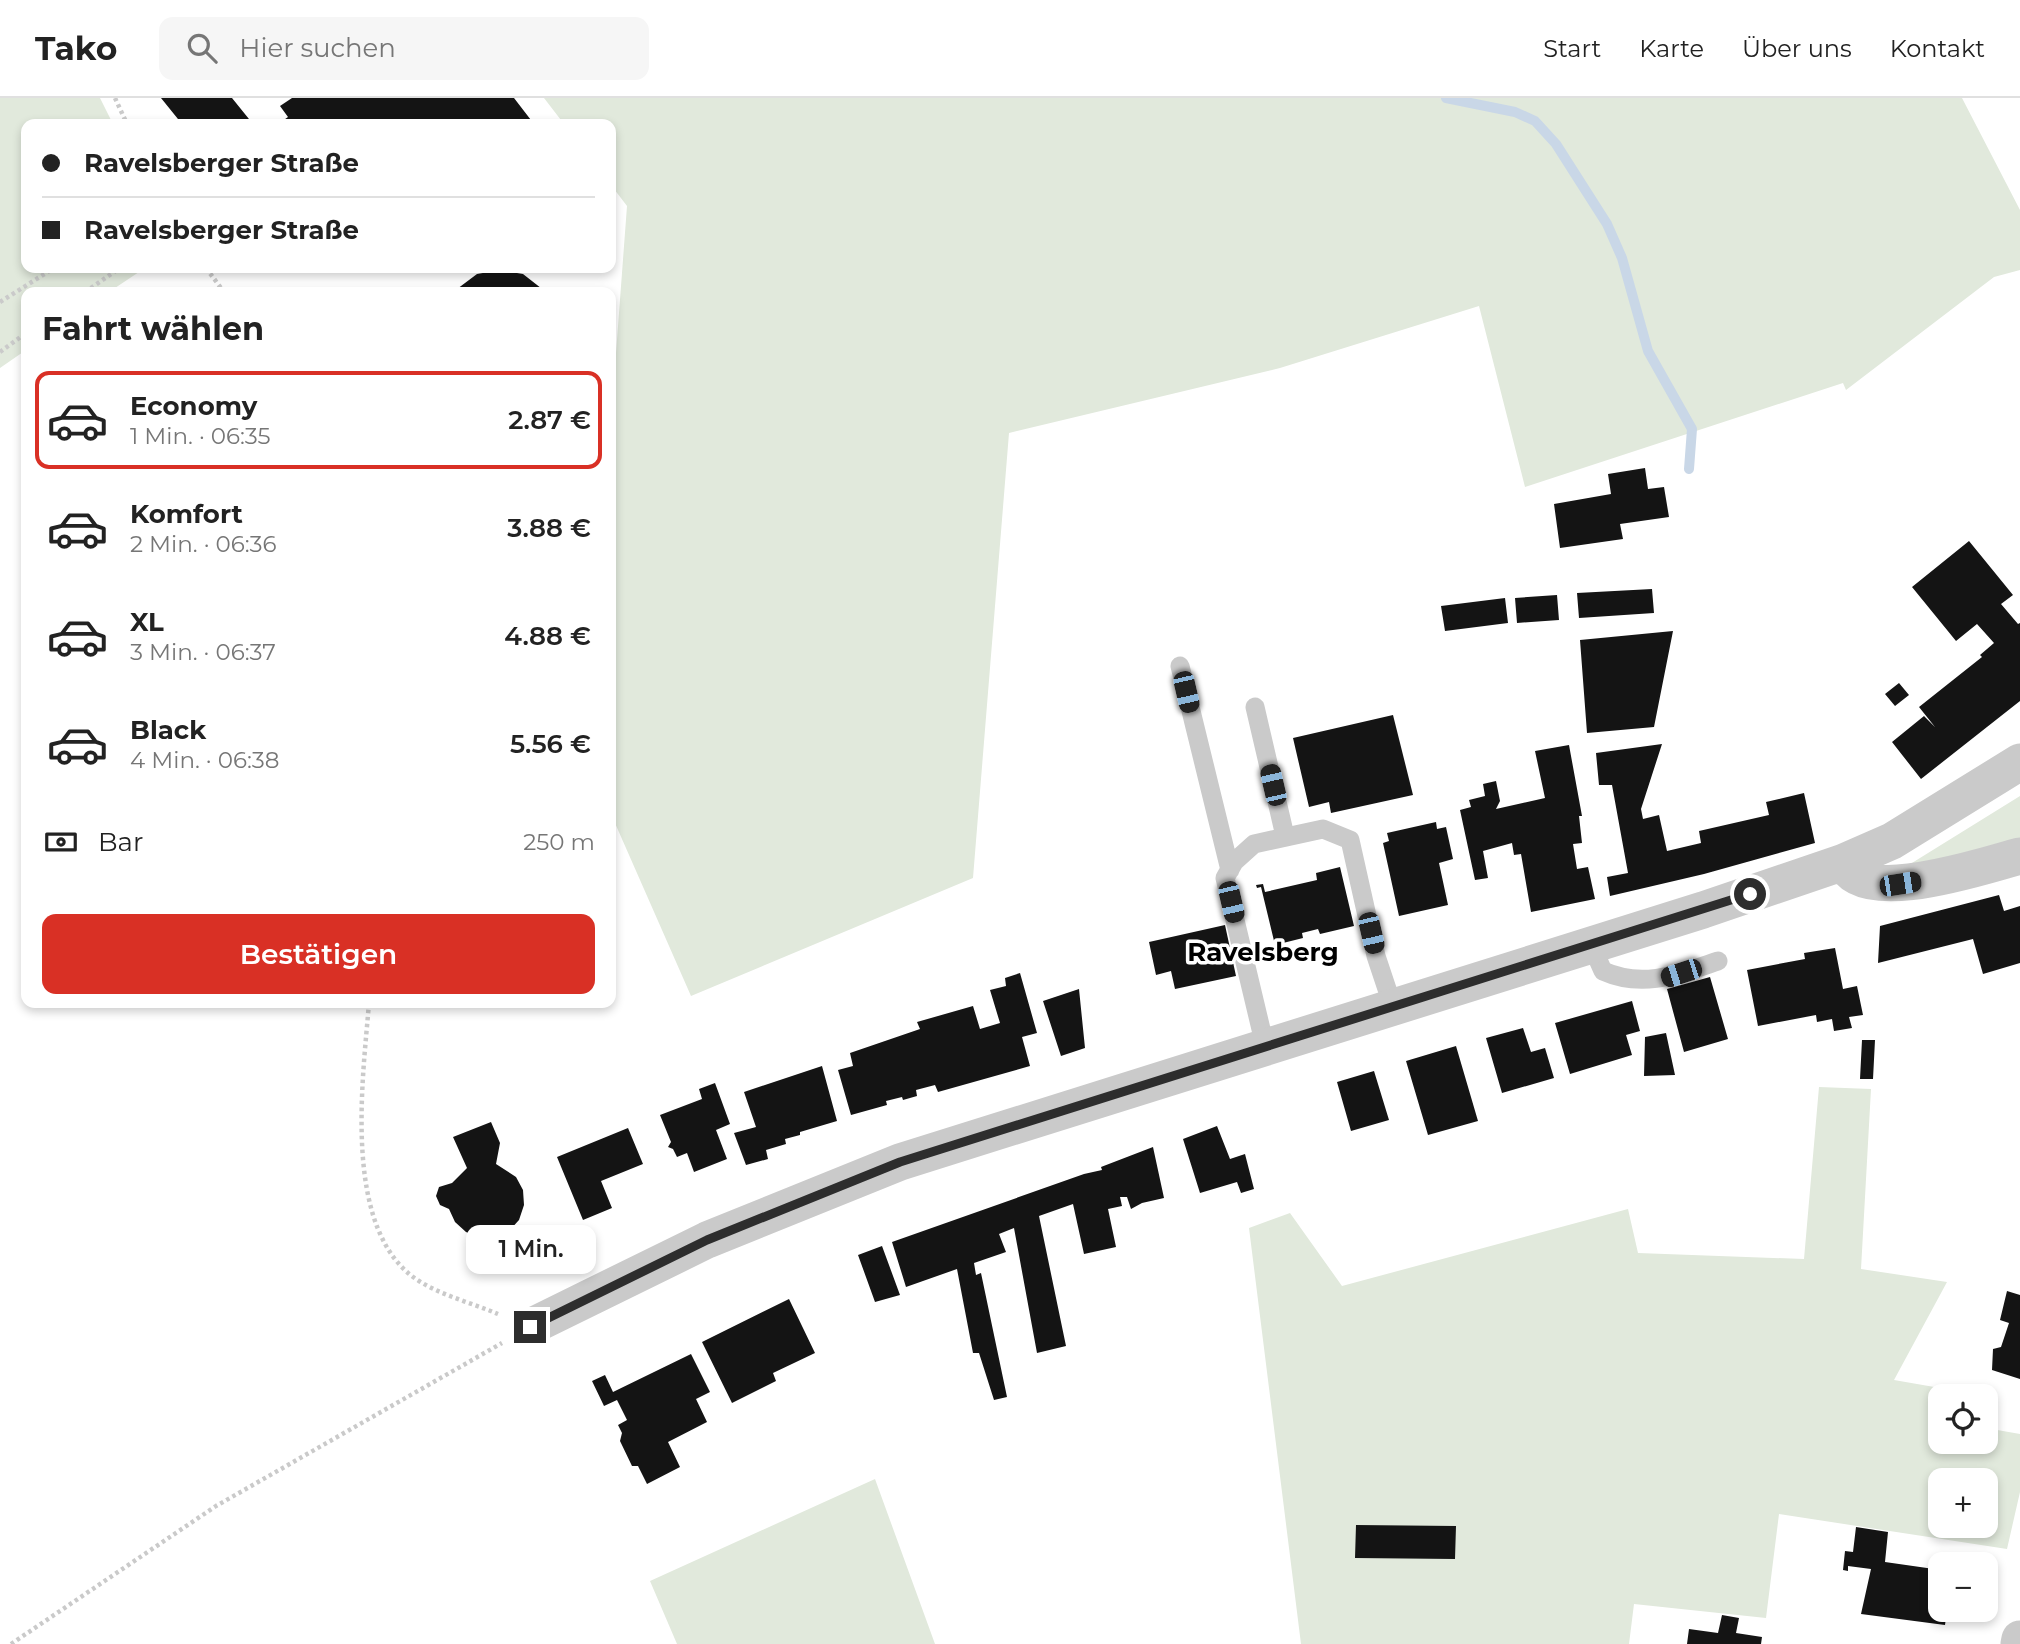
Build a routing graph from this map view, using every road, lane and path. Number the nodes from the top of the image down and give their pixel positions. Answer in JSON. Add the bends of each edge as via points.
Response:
{"nodes":[{"id":1,"x":115,"y":98,"type":"edge"},
{"id":2,"x":125,"y":119,"type":"edge"},
{"id":3,"x":46,"y":273,"type":"edge"},
{"id":4,"x":113,"y":273,"type":"edge"},
{"id":5,"x":24,"y":287,"type":"edge"},
{"id":6,"x":92,"y":287,"type":"edge"},
{"id":7,"x":21,"y":289,"type":"edge"},
{"id":8,"x":0,"y":302,"type":"edge"},
{"id":9,"x":21,"y":337,"type":"edge"},
{"id":10,"x":0,"y":352,"type":"edge"},
{"id":11,"x":1180,"y":666,"type":"dead end"},
{"id":12,"x":1255,"y":708,"type":"dead end"},
{"id":13,"x":2020,"y":762,"type":"edge"},
{"id":14,"x":1285,"y":836,"type":"junction"},
{"id":15,"x":2020,"y":856,"type":"edge"},
{"id":16,"x":1844,"y":862,"type":"junction"},
{"id":17,"x":1230,"y":870,"type":"junction"},
{"id":18,"x":1591,"y":944,"type":"junction"},
{"id":19,"x":1718,"y":961,"type":"dead end"},
{"id":20,"x":1393,"y":1007,"type":"junction"},
{"id":21,"x":369,"y":1008,"type":"edge"},
{"id":22,"x":1265,"y":1046,"type":"junction"},
{"id":23,"x":530,"y":1327,"type":"junction"},
{"id":24,"x":11,"y":1644,"type":"edge"}],
"edges":[{"from":1,"to":2,"type":"path"},
{"from":3,"to":5,"type":"path"},
{"from":4,"to":6,"type":"path"},
{"from":7,"to":8,"type":"path"},
{"from":9,"to":10,"type":"path"},
{"from":11,"to":17,"type":"lane"},
{"from":12,"to":14,"type":"lane"},
{"from":13,"to":16,"type":"street","via":[[1892,841]]},
{"from":14,"to":17,"type":"lane","via":[[1254,844]]},
{"from":14,"to":20,"type":"lane","via":[[1323,829],[1350,840],[1376,956]]},
{"from":15,"to":16,"type":"street","via":[[1900,884],[1859,878]]},
{"from":16,"to":18,"type":"street"},
{"from":17,"to":22,"type":"lane","via":[[1225,878]]},
{"from":18,"to":19,"type":"lane","via":[[1603,971],[1622,980],[1662,979]]},
{"from":18,"to":20,"type":"street"},
{"from":20,"to":22,"type":"street"},
{"from":21,"to":23,"type":"path","via":[[361,1154],[383,1237],[418,1280]]},
{"from":22,"to":23,"type":"street","via":[[900,1162],[707,1240]]},
{"from":23,"to":24,"type":"path","via":[[216,1506]]}]}
